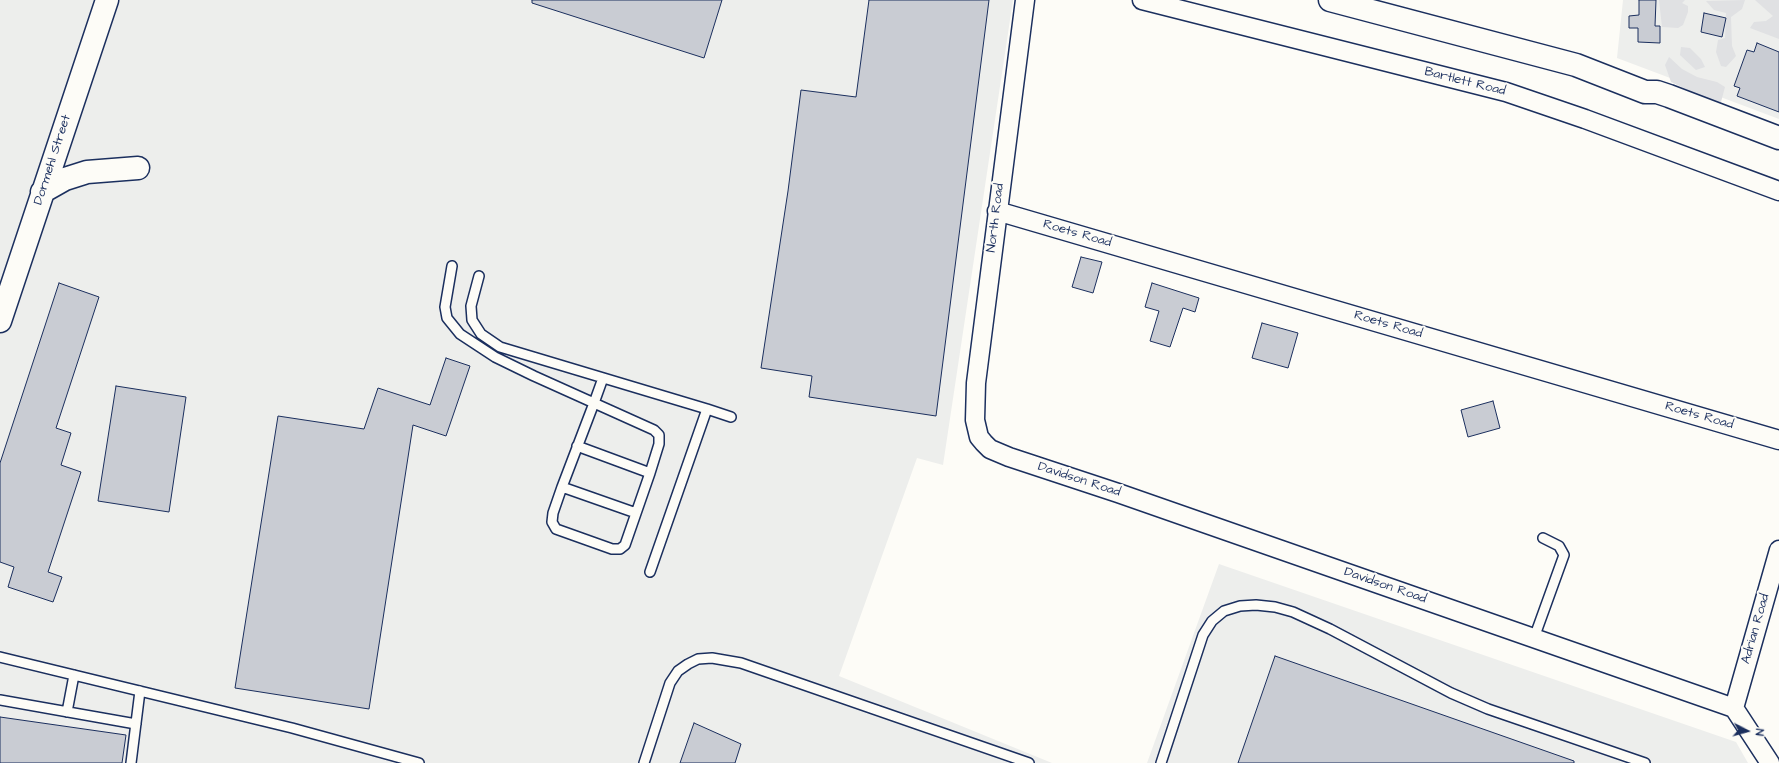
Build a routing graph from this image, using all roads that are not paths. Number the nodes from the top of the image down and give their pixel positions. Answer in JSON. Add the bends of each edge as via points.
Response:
{"nodes":[{"id":1,"x":107,"y":0,"type":"edge"},
{"id":2,"x":1025,"y":0,"type":"edge"},
{"id":3,"x":1142,"y":0,"type":"edge"},
{"id":4,"x":1330,"y":0,"type":"edge"},
{"id":5,"x":1645,"y":92,"type":"junction"},
{"id":6,"x":1779,"y":138,"type":"edge"},
{"id":7,"x":1779,"y":150,"type":"edge"},
{"id":8,"x":138,"y":168,"type":"dead end"},
{"id":9,"x":1779,"y":191,"type":"edge"},
{"id":10,"x":42,"y":192,"type":"junction"},
{"id":11,"x":997,"y":211,"type":"junction"},
{"id":12,"x":452,"y":266,"type":"dead end"},
{"id":13,"x":479,"y":276,"type":"dead end"},
{"id":14,"x":0,"y":321,"type":"edge"},
{"id":15,"x":603,"y":378,"type":"junction"},
{"id":16,"x":594,"y":403,"type":"junction"},
{"id":17,"x":707,"y":409,"type":"junction"},
{"id":18,"x":731,"y":417,"type":"dead end"},
{"id":19,"x":979,"y":437,"type":"joint"},
{"id":20,"x":1779,"y":440,"type":"edge"},
{"id":21,"x":577,"y":446,"type":"junction"},
{"id":22,"x":650,"y":473,"type":"junction"},
{"id":23,"x":562,"y":487,"type":"junction"},
{"id":24,"x":636,"y":513,"type":"junction"},
{"id":25,"x":1544,"y":538,"type":"dead end"},
{"id":26,"x":1779,"y":550,"type":"edge"},
{"id":27,"x":650,"y":572,"type":"dead end"},
{"id":28,"x":1534,"y":638,"type":"junction"},
{"id":29,"x":0,"y":657,"type":"edge"},
{"id":30,"x":74,"y":675,"type":"junction"},
{"id":31,"x":140,"y":691,"type":"junction"},
{"id":32,"x":0,"y":700,"type":"edge"},
{"id":33,"x":1734,"y":708,"type":"junction"},
{"id":34,"x":67,"y":712,"type":"junction"},
{"id":35,"x":136,"y":724,"type":"junction"},
{"id":36,"x":131,"y":763,"type":"edge"},
{"id":37,"x":419,"y":763,"type":"edge"},
{"id":38,"x":644,"y":763,"type":"edge"},
{"id":39,"x":1029,"y":763,"type":"edge"},
{"id":40,"x":1161,"y":763,"type":"edge"},
{"id":41,"x":1645,"y":763,"type":"edge"},
{"id":42,"x":1770,"y":763,"type":"edge"}],
"edges":[{"from":1,"to":10,"type":"street","name":"Dormehl Street"},
{"from":2,"to":11,"type":"street","name":"North Road"},
{"from":3,"to":9,"type":"street","name":"Bartlett Road","via":[[1506,92],[1592,121]]},
{"from":4,"to":5,"type":"street","via":[[1576,65]]},
{"from":5,"to":6,"type":"street","via":[[1669,96]]},
{"from":5,"to":7,"type":"street","via":[[1654,100]]},
{"from":8,"to":10,"type":"street","via":[[87,172],[65,179]]},
{"from":10,"to":14,"type":"street","name":"Dormehl Street"},
{"from":11,"to":19,"type":"street","name":"North Road","via":[[976,383],[974,411]]},
{"from":11,"to":20,"type":"street","name":"Roets Road"},
{"from":12,"to":16,"type":"lane","via":[[445,307],[447,318],[460,334],[495,357]]},
{"from":13,"to":15,"type":"lane","via":[[471,306],[472,320],[481,334],[500,347]]},
{"from":15,"to":16,"type":"lane"},
{"from":15,"to":17,"type":"lane"},
{"from":16,"to":21,"type":"lane"},
{"from":16,"to":22,"type":"lane","via":[[654,430],[659,435],[659,444]]},
{"from":17,"to":18,"type":"lane"},
{"from":17,"to":27,"type":"lane"},
{"from":19,"to":28,"type":"street","name":"Davidson Road","via":[[990,449],[1009,457]]},
{"from":21,"to":22,"type":"lane"},
{"from":21,"to":23,"type":"lane"},
{"from":22,"to":24,"type":"lane"},
{"from":23,"to":24,"type":"lane"},
{"from":23,"to":24,"type":"lane","via":[[553,513],[552,522],[556,529],[612,549],[620,549],[625,545]]},
{"from":25,"to":28,"type":"lane","via":[[1559,546],[1564,555]]},
{"from":26,"to":33,"type":"street","name":"Adrian Road"},
{"from":28,"to":33,"type":"street","name":"Davidson Road"},
{"from":29,"to":30,"type":"lane"},
{"from":30,"to":31,"type":"lane"},
{"from":30,"to":34,"type":"lane"},
{"from":31,"to":35,"type":"lane"},
{"from":31,"to":37,"type":"lane","via":[[300,730]]},
{"from":32,"to":34,"type":"lane"},
{"from":33,"to":42,"type":"street"},
{"from":34,"to":35,"type":"lane"},
{"from":35,"to":36,"type":"lane"},
{"from":38,"to":39,"type":"lane","via":[[670,683],[688,664],[698,659],[712,658],[724,658],[741,663]]},
{"from":40,"to":41,"type":"lane","via":[[1203,635],[1212,621],[1224,611],[1256,605],[1281,608],[1324,626],[1451,693],[1488,709]]}]}
